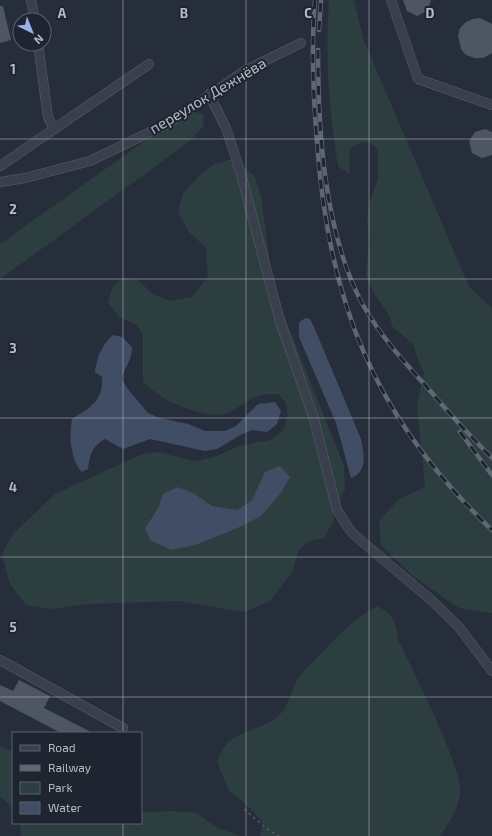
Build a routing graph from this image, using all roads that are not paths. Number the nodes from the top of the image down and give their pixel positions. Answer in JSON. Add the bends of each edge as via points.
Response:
{"nodes":[{"id":1,"x":31,"y":0,"type":"edge"},
{"id":2,"x":391,"y":0,"type":"edge"},
{"id":3,"x":33,"y":12,"type":"edge"},
{"id":4,"x":301,"y":44,"type":"dead end"},
{"id":5,"x":39,"y":52,"type":"edge"},
{"id":6,"x":149,"y":64,"type":"dead end"},
{"id":7,"x":209,"y":94,"type":"junction"},
{"id":8,"x":492,"y":105,"type":"edge"},
{"id":9,"x":54,"y":129,"type":"junction"},
{"id":10,"x":0,"y":166,"type":"edge"},
{"id":11,"x":0,"y":182,"type":"edge"},
{"id":12,"x":0,"y":660,"type":"edge"},
{"id":13,"x":492,"y":671,"type":"edge"},
{"id":14,"x":123,"y":728,"type":"dead end"}],
"edges":[{"from":1,"to":3,"type":"street"},
{"from":2,"to":8,"type":"street","via":[[418,79]]},
{"from":4,"to":7,"type":"street","name":"переулок Дежнёва","via":[[244,71]]},
{"from":5,"to":9,"type":"street","via":[[48,117]]},
{"from":6,"to":9,"type":"street"},
{"from":7,"to":11,"type":"street","name":"переулок Дежнёва","via":[[168,123],[90,161]]},
{"from":7,"to":13,"type":"street","via":[[226,128],[241,174],[280,321],[314,419],[337,510],[352,533],[459,627]]},
{"from":9,"to":10,"type":"street"},
{"from":12,"to":14,"type":"street"}]}
